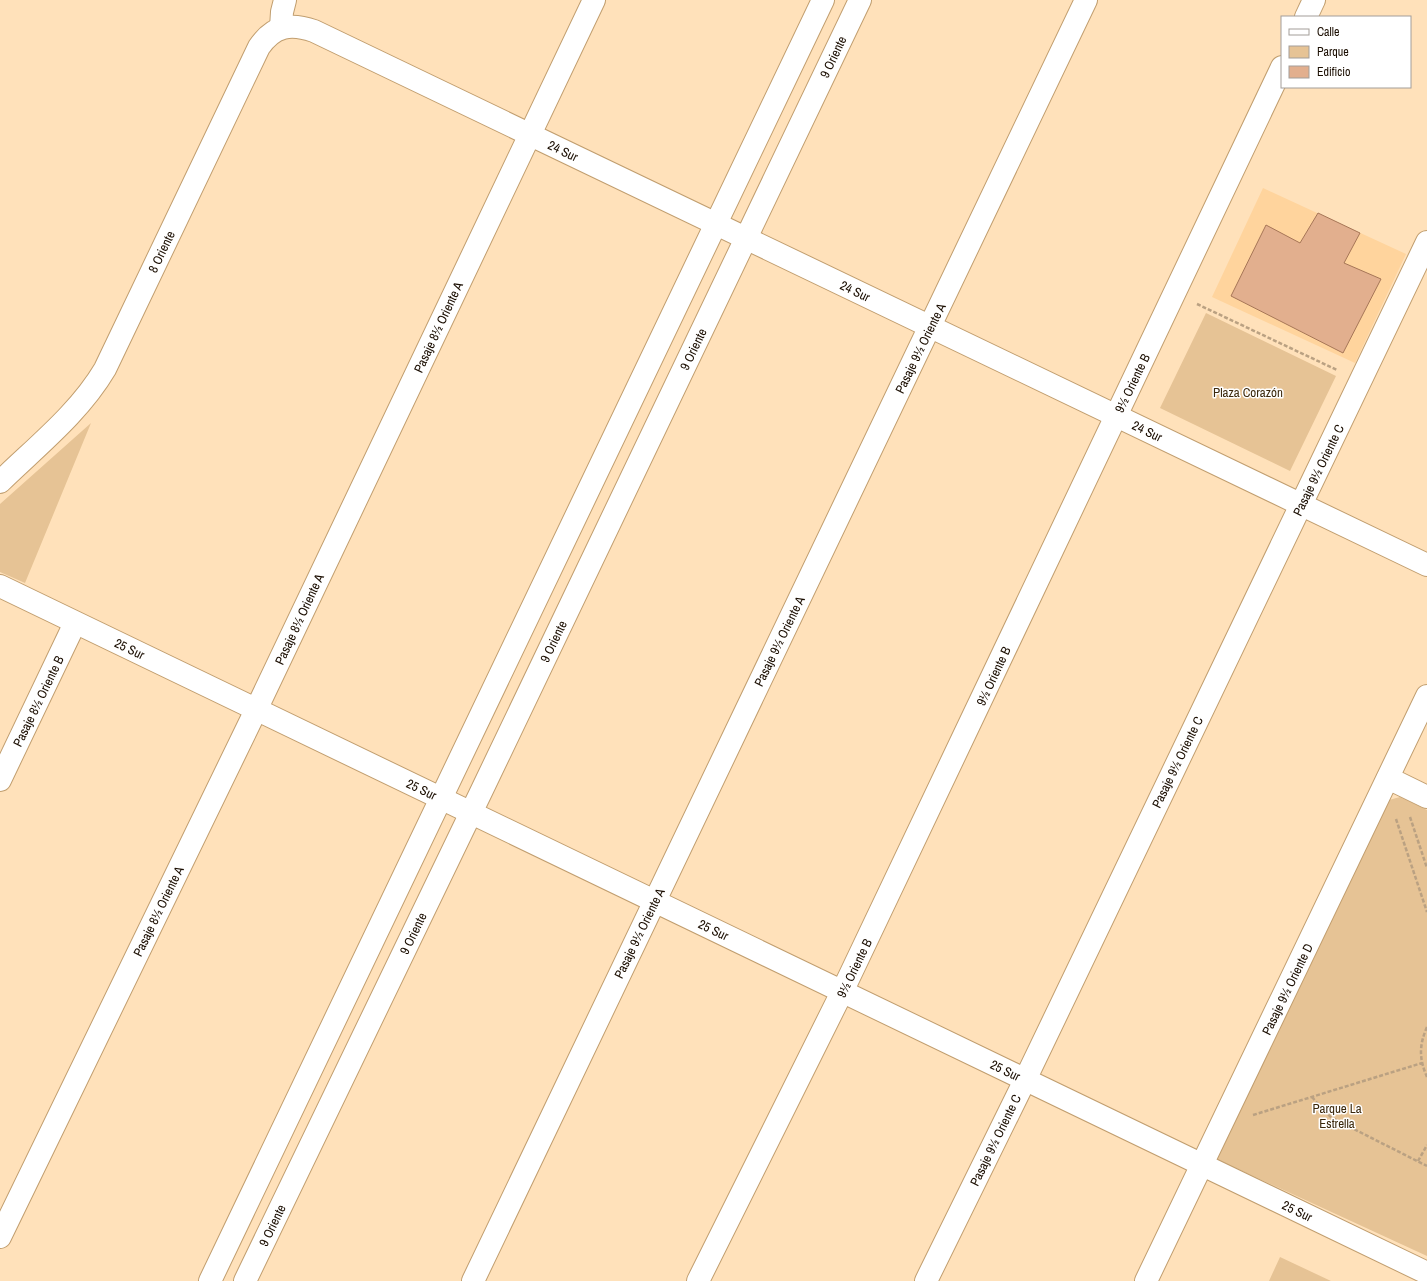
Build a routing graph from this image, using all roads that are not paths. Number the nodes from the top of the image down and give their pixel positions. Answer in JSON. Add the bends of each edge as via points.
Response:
{"nodes":[{"id":1,"x":285,"y":0,"type":"edge"},
{"id":2,"x":594,"y":0,"type":"edge"},
{"id":3,"x":823,"y":0,"type":"edge"},
{"id":4,"x":860,"y":0,"type":"edge"},
{"id":5,"x":1086,"y":0,"type":"edge"},
{"id":6,"x":1314,"y":0,"type":"edge"},
{"id":7,"x":1306,"y":16,"type":"edge"},
{"id":8,"x":281,"y":28,"type":"junction"},
{"id":9,"x":1281,"y":69,"type":"edge"},
{"id":10,"x":530,"y":135,"type":"junction"},
{"id":11,"x":716,"y":224,"type":"junction"},
{"id":12,"x":746,"y":238,"type":"junction"},
{"id":13,"x":1427,"y":242,"type":"edge"},
{"id":14,"x":930,"y":326,"type":"junction"},
{"id":15,"x":1116,"y":416,"type":"junction"},
{"id":16,"x":0,"y":482,"type":"edge"},
{"id":17,"x":1301,"y":505,"type":"junction"},
{"id":18,"x":1427,"y":565,"type":"edge"},
{"id":19,"x":0,"y":586,"type":"edge"},
{"id":20,"x":75,"y":623,"type":"junction"},
{"id":21,"x":1427,"y":696,"type":"edge"},
{"id":22,"x":256,"y":710,"type":"junction"},
{"id":23,"x":1388,"y":778,"type":"junction"},
{"id":24,"x":0,"y":780,"type":"edge"},
{"id":25,"x":1419,"y":793,"type":"edge"},
{"id":26,"x":441,"y":799,"type":"junction"},
{"id":27,"x":471,"y":813,"type":"junction"},
{"id":28,"x":654,"y":901,"type":"junction"},
{"id":29,"x":842,"y":992,"type":"junction"},
{"id":30,"x":1025,"y":1080,"type":"junction"},
{"id":31,"x":1202,"y":1165,"type":"junction"},
{"id":32,"x":0,"y":1237,"type":"edge"},
{"id":33,"x":1427,"y":1273,"type":"edge"},
{"id":34,"x":210,"y":1281,"type":"edge"},
{"id":35,"x":245,"y":1281,"type":"edge"},
{"id":36,"x":472,"y":1281,"type":"edge"},
{"id":37,"x":698,"y":1281,"type":"edge"},
{"id":38,"x":926,"y":1281,"type":"edge"},
{"id":39,"x":1146,"y":1281,"type":"edge"}],
"edges":[{"from":1,"to":8,"type":"street"},
{"from":2,"to":10,"type":"street","name":"Pasaje 8½ Oriente A"},
{"from":3,"to":11,"type":"street"},
{"from":4,"to":12,"type":"street","name":"9 Oriente"},
{"from":5,"to":14,"type":"street","name":"Pasaje 9½ Oriente A"},
{"from":6,"to":7,"type":"street"},
{"from":8,"to":10,"type":"street","name":"24 Sur","via":[[298,27],[314,32]]},
{"from":8,"to":16,"type":"street","name":"8 Oriente","via":[[269,34],[259,46],[95,386],[68,418]]},
{"from":9,"to":15,"type":"street","name":"9½ Oriente B"},
{"from":10,"to":11,"type":"street","name":"24 Sur"},
{"from":10,"to":22,"type":"street","name":"Pasaje 8½ Oriente A"},
{"from":11,"to":12,"type":"street","name":"24 Sur"},
{"from":11,"to":26,"type":"street"},
{"from":12,"to":14,"type":"street","name":"24 Sur"},
{"from":12,"to":27,"type":"street","name":"9 Oriente"},
{"from":13,"to":17,"type":"street","name":"Pasaje 9½ Oriente C"},
{"from":14,"to":15,"type":"street","name":"24 Sur"},
{"from":14,"to":28,"type":"street","name":"Pasaje 9½ Oriente A"},
{"from":15,"to":17,"type":"street","name":"24 Sur"},
{"from":15,"to":29,"type":"street","name":"9½ Oriente B"},
{"from":17,"to":18,"type":"street","name":"24 Sur"},
{"from":17,"to":30,"type":"street","name":"Pasaje 9½ Oriente C"},
{"from":19,"to":20,"type":"street","name":"25 Sur"},
{"from":20,"to":22,"type":"street","name":"25 Sur"},
{"from":20,"to":24,"type":"street","name":"Pasaje 8½ Oriente B"},
{"from":21,"to":23,"type":"street","name":"Pasaje 9½ Oriente D"},
{"from":22,"to":26,"type":"street","name":"25 Sur"},
{"from":22,"to":32,"type":"street","name":"Pasaje 8½ Oriente A"},
{"from":23,"to":25,"type":"street"},
{"from":23,"to":31,"type":"street","name":"Pasaje 9½ Oriente D"},
{"from":26,"to":27,"type":"street","name":"25 Sur"},
{"from":26,"to":34,"type":"street"},
{"from":27,"to":28,"type":"street","name":"25 Sur"},
{"from":27,"to":35,"type":"street","name":"9 Oriente"},
{"from":28,"to":29,"type":"street","name":"25 Sur"},
{"from":28,"to":36,"type":"street","name":"Pasaje 9½ Oriente A"},
{"from":29,"to":30,"type":"street","name":"25 Sur"},
{"from":29,"to":37,"type":"street","name":"9½ Oriente B"},
{"from":30,"to":31,"type":"street","name":"25 Sur"},
{"from":30,"to":38,"type":"street","name":"Pasaje 9½ Oriente C"},
{"from":31,"to":33,"type":"street","name":"25 Sur"},
{"from":31,"to":39,"type":"street","name":"Pasaje 9½ Oriente D"}]}
